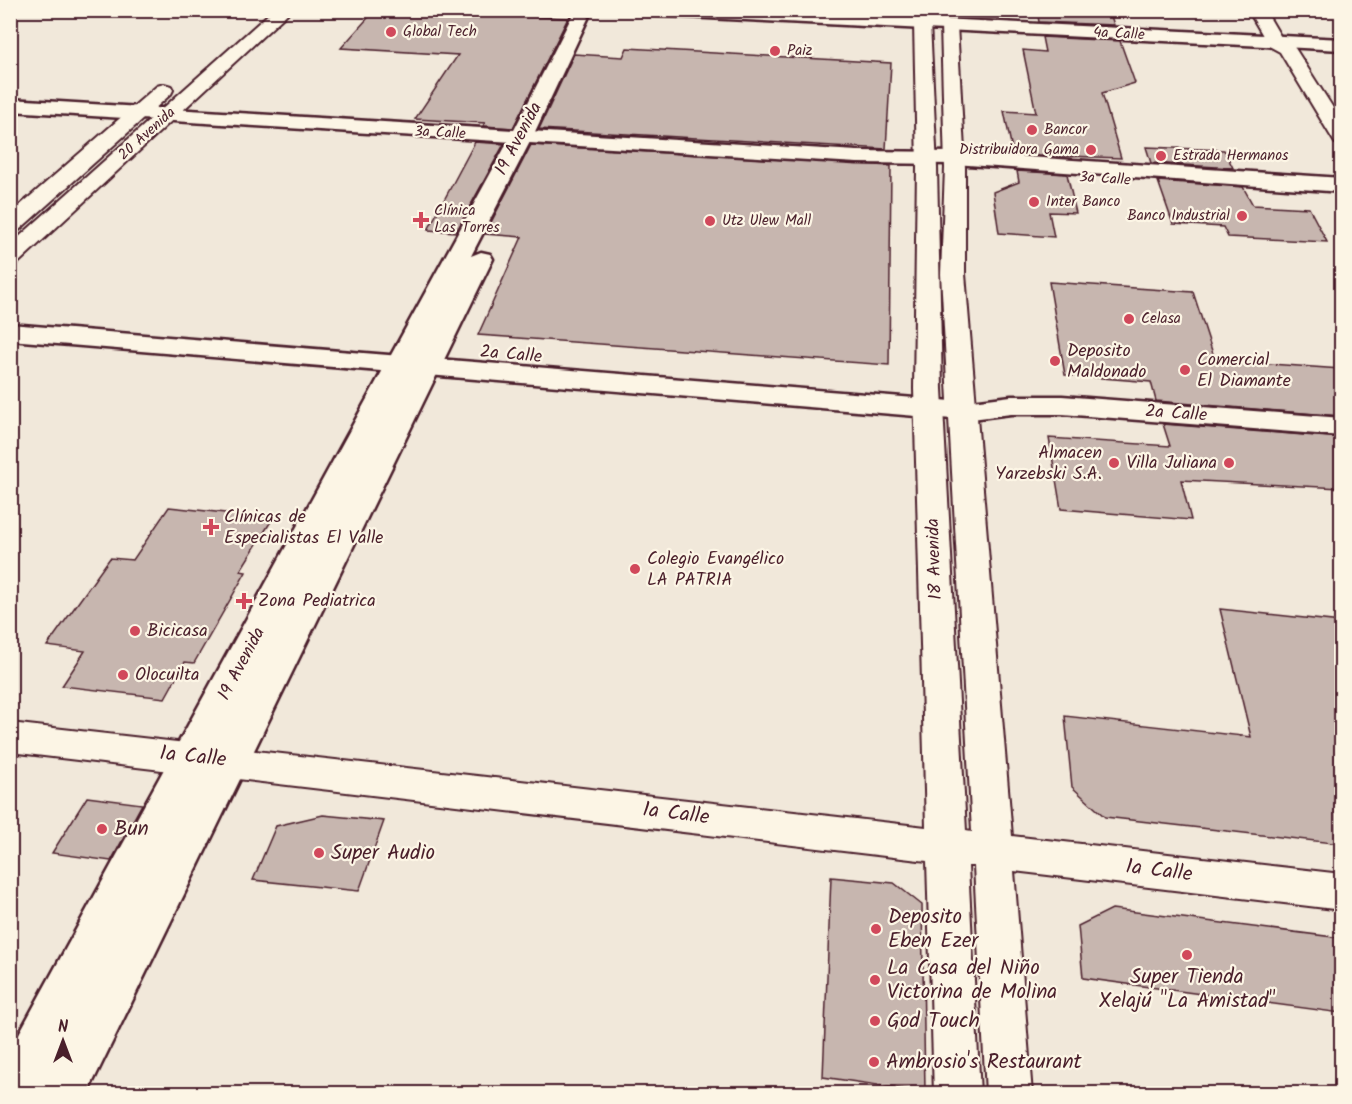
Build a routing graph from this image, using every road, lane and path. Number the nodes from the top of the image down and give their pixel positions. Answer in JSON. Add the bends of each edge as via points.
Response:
{"nodes":[{"id":1,"x":255,"y":10,"type":"edge"},
{"id":2,"x":282,"y":10,"type":"edge"},
{"id":3,"x":585,"y":10,"type":"edge"},
{"id":4,"x":646,"y":10,"type":"edge"},
{"id":5,"x":823,"y":10,"type":"edge"},
{"id":6,"x":1256,"y":10,"type":"edge"},
{"id":7,"x":934,"y":17,"type":"edge"},
{"id":8,"x":1341,"y":36,"type":"edge"},
{"id":9,"x":1284,"y":38,"type":"junction"},
{"id":10,"x":1341,"y":45,"type":"edge"},
{"id":11,"x":199,"y":61,"type":"dead end"},
{"id":12,"x":574,"y":74,"type":"dead end"},
{"id":13,"x":181,"y":76,"type":"dead end"},
{"id":14,"x":10,"y":105,"type":"edge"},
{"id":15,"x":137,"y":113,"type":"junction"},
{"id":16,"x":169,"y":115,"type":"junction"},
{"id":17,"x":531,"y":138,"type":"junction"},
{"id":18,"x":1341,"y":139,"type":"edge"},
{"id":19,"x":941,"y":163,"type":"junction"},
{"id":20,"x":1181,"y":180,"type":"junction"},
{"id":21,"x":1341,"y":185,"type":"edge"},
{"id":22,"x":1341,"y":195,"type":"edge"},
{"id":23,"x":10,"y":226,"type":"edge"},
{"id":24,"x":10,"y":258,"type":"edge"},
{"id":25,"x":10,"y":312,"type":"edge"},
{"id":26,"x":10,"y":332,"type":"edge"},
{"id":27,"x":417,"y":357,"type":"junction"},
{"id":28,"x":928,"y":398,"type":"junction"},
{"id":29,"x":963,"y":401,"type":"junction"},
{"id":30,"x":1341,"y":427,"type":"edge"},
{"id":31,"x":10,"y":737,"type":"edge"},
{"id":32,"x":211,"y":759,"type":"junction"},
{"id":33,"x":947,"y":846,"type":"junction"},
{"id":34,"x":993,"y":851,"type":"junction"},
{"id":35,"x":1341,"y":892,"type":"edge"},
{"id":36,"x":13,"y":1094,"type":"edge"},
{"id":37,"x":61,"y":1094,"type":"edge"},
{"id":38,"x":957,"y":1094,"type":"edge"},
{"id":39,"x":1009,"y":1094,"type":"edge"}],
"edges":[{"from":1,"to":11,"type":"street"},
{"from":2,"to":16,"type":"street","name":"20 Avenida"},
{"from":3,"to":17,"type":"street","name":"19 Avenida"},
{"from":4,"to":7,"type":"street","name":"4a Calle"},
{"from":5,"to":7,"type":"street","name":"4a Calle"},
{"from":6,"to":9,"type":"street"},
{"from":7,"to":9,"type":"street","name":"4a Calle"},
{"from":7,"to":19,"type":"street","name":"18 Avenida"},
{"from":8,"to":9,"type":"street","name":"4a Calle"},
{"from":9,"to":10,"type":"street","name":"4a Calle"},
{"from":9,"to":18,"type":"street"},
{"from":12,"to":17,"type":"street","name":"19 Avenida"},
{"from":13,"to":15,"type":"street","name":"20 Avenida"},
{"from":14,"to":15,"type":"street","name":"3a Calle"},
{"from":15,"to":16,"type":"street","name":"3a Calle"},
{"from":15,"to":23,"type":"street","name":"20 Avenida"},
{"from":16,"to":17,"type":"street","name":"3a Calle"},
{"from":16,"to":24,"type":"street","name":"20 Avenida"},
{"from":17,"to":19,"type":"street","name":"3a Calle"},
{"from":17,"to":27,"type":"street","name":"19 Avenida"},
{"from":19,"to":20,"type":"street","name":"3a Calle"},
{"from":19,"to":28,"type":"street","name":"18 Avenida"},
{"from":19,"to":29,"type":"street","name":"18 Avenida"},
{"from":20,"to":21,"type":"street","name":"3a Calle"},
{"from":20,"to":22,"type":"street","name":"3a Calle"},
{"from":25,"to":27,"type":"street","name":"2a Calle"},
{"from":26,"to":27,"type":"street","name":"2a Calle"},
{"from":27,"to":28,"type":"street","name":"2a Calle"},
{"from":27,"to":32,"type":"street","name":"19 Avenida"},
{"from":28,"to":29,"type":"street","name":"2a Calle"},
{"from":28,"to":33,"type":"street","name":"18 Avenida"},
{"from":29,"to":30,"type":"street","name":"2a Calle"},
{"from":29,"to":34,"type":"street","name":"18 Avenida"},
{"from":31,"to":32,"type":"street","name":"1a Calle"},
{"from":32,"to":33,"type":"street","name":"1a Calle"},
{"from":32,"to":36,"type":"street","name":"19 Avenida"},
{"from":32,"to":37,"type":"street","name":"19 Avenida"},
{"from":33,"to":34,"type":"street","name":"1a Calle"},
{"from":33,"to":38,"type":"street","name":"18 Avenida"},
{"from":34,"to":35,"type":"street","name":"1a Calle"},
{"from":34,"to":39,"type":"street","name":"18 Avenida"}]}
